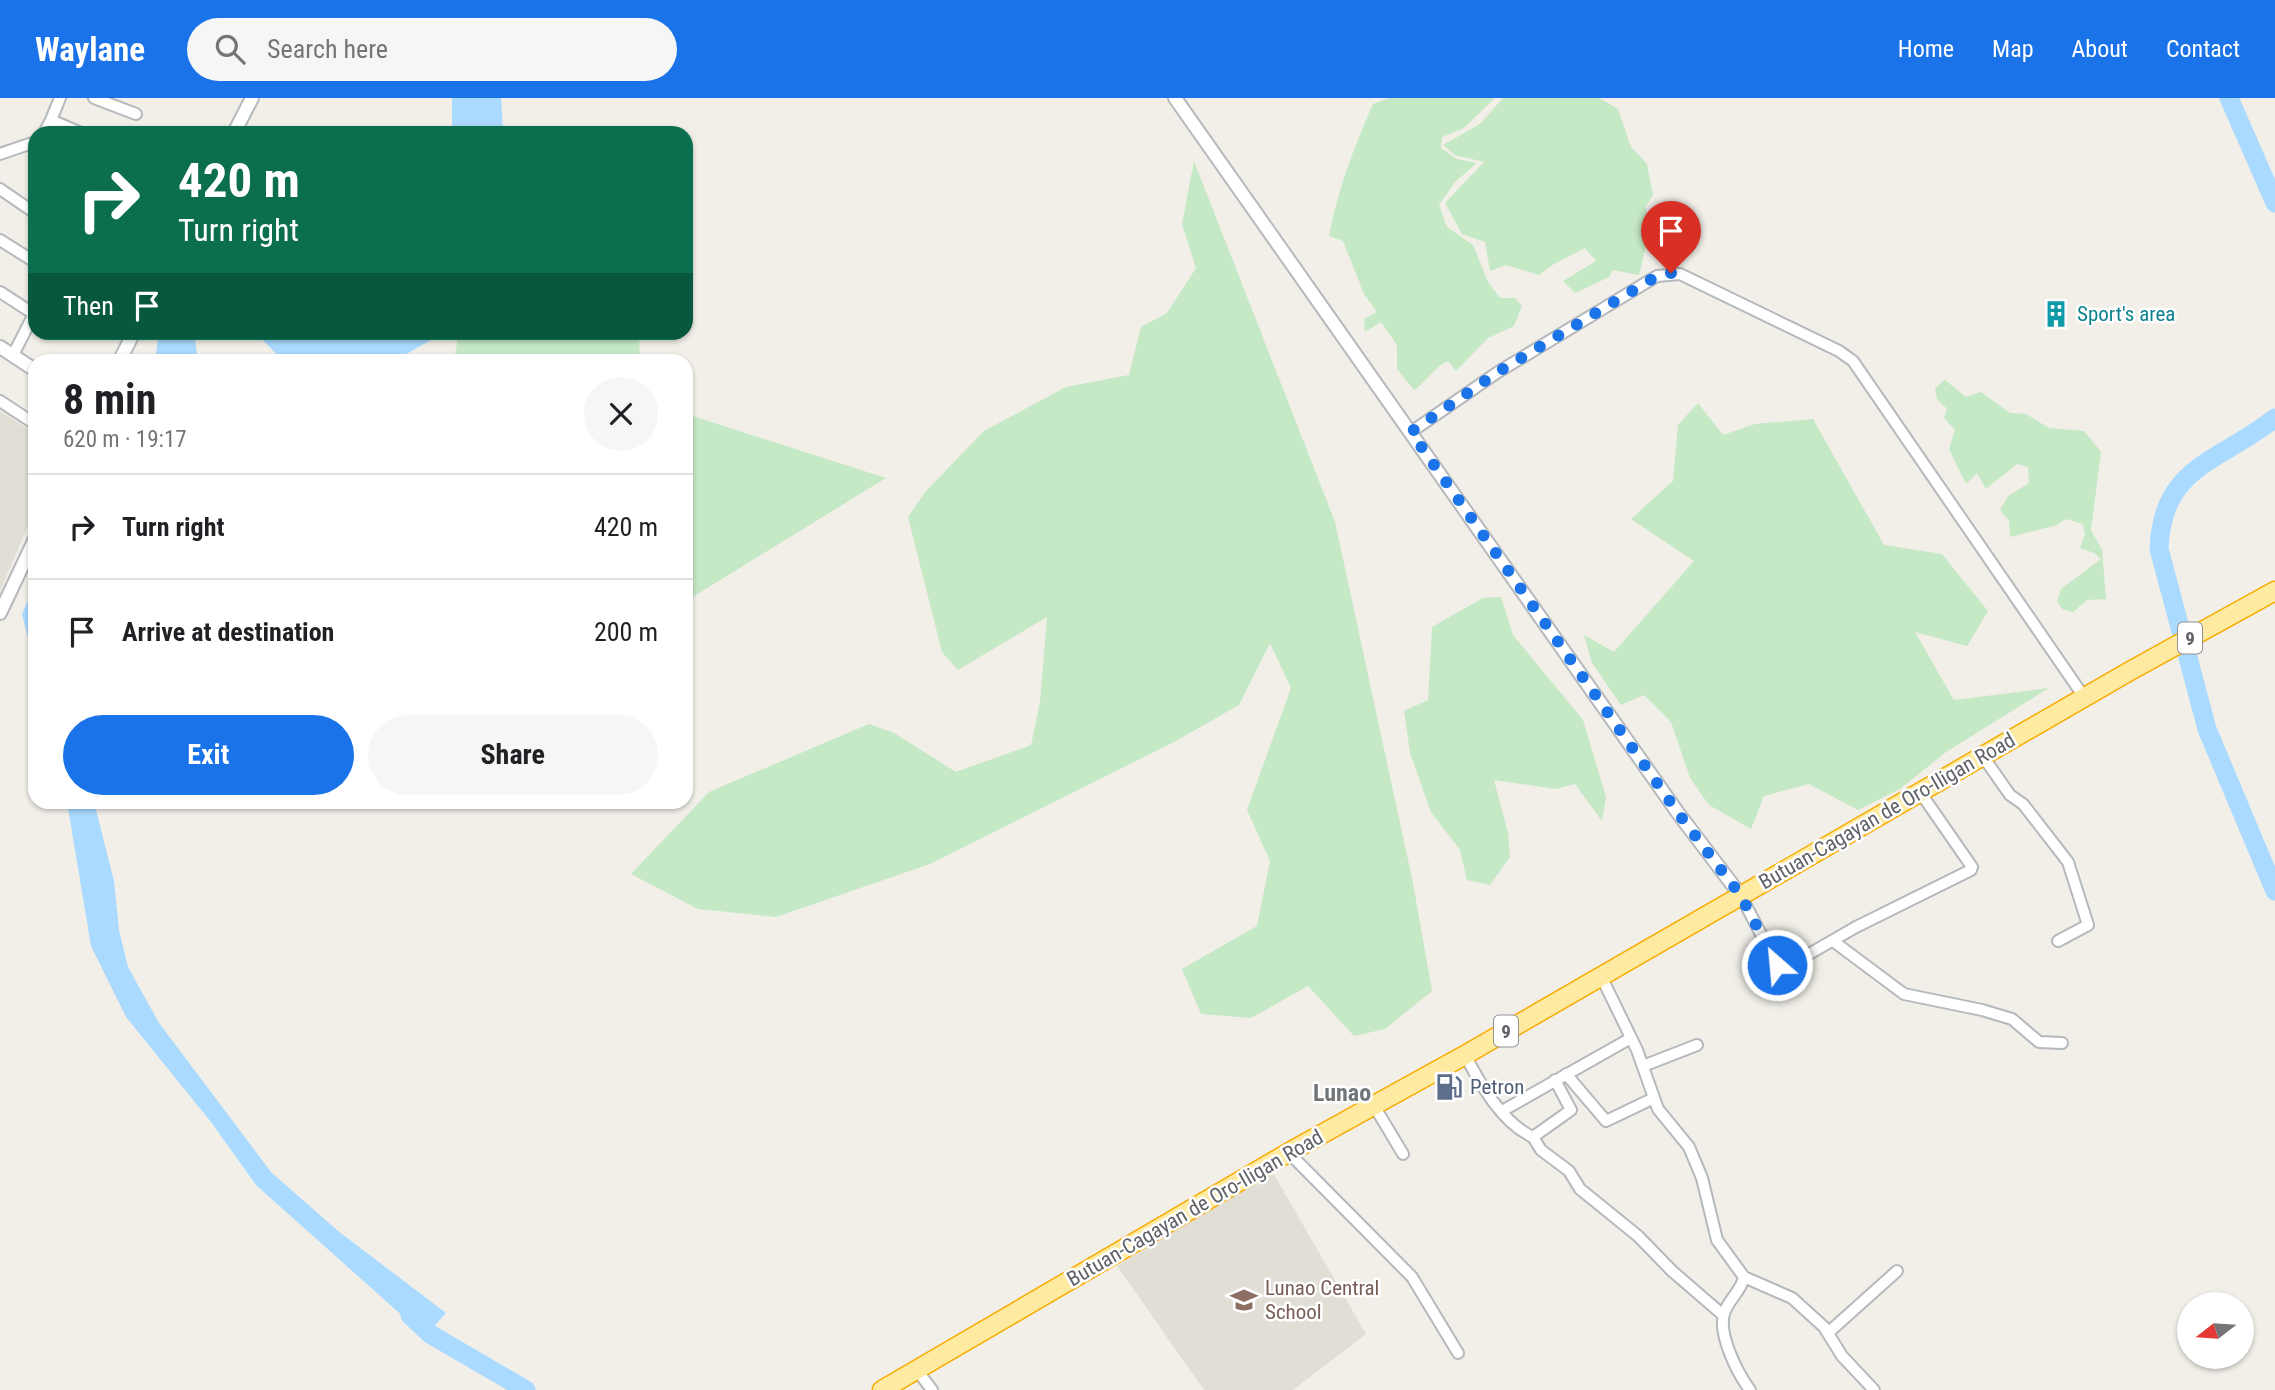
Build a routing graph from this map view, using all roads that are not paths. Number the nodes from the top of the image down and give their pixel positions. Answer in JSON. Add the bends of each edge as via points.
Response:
{"nodes":[{"id":1,"x":60,"y":98,"type":"edge"},
{"id":2,"x":94,"y":98,"type":"edge"},
{"id":3,"x":252,"y":98,"type":"edge"},
{"id":4,"x":1175,"y":98,"type":"edge"},
{"id":5,"x":136,"y":114,"type":"dead end"},
{"id":6,"x":51,"y":120,"type":"junction"},
{"id":7,"x":48,"y":126,"type":"edge"},
{"id":8,"x":65,"y":126,"type":"edge"},
{"id":9,"x":238,"y":126,"type":"edge"},
{"id":10,"x":28,"y":144,"type":"edge"},
{"id":11,"x":0,"y":154,"type":"edge"},
{"id":12,"x":0,"y":189,"type":"edge"},
{"id":13,"x":28,"y":208,"type":"edge"},
{"id":14,"x":0,"y":240,"type":"edge"},
{"id":15,"x":28,"y":258,"type":"edge"},
{"id":16,"x":0,"y":292,"type":"edge"},
{"id":17,"x":28,"y":309,"type":"edge"},
{"id":18,"x":28,"y":325,"type":"edge"},
{"id":19,"x":0,"y":347,"type":"edge"},
{"id":20,"x":13,"y":355,"type":"junction"},
{"id":21,"x":28,"y":365,"type":"edge"},
{"id":22,"x":0,"y":401,"type":"edge"},
{"id":23,"x":28,"y":419,"type":"edge"},
{"id":24,"x":1411,"y":432,"type":"junction"},
{"id":25,"x":28,"y":554,"type":"edge"},
{"id":26,"x":2275,"y":591,"type":"edge"},
{"id":27,"x":0,"y":613,"type":"edge"},
{"id":28,"x":2084,"y":697,"type":"junction"},
{"id":29,"x":1982,"y":755,"type":"junction"},
{"id":30,"x":1920,"y":792,"type":"junction"},
{"id":31,"x":1741,"y":896,"type":"junction"},
{"id":32,"x":1833,"y":941,"type":"junction"},
{"id":33,"x":2058,"y":941,"type":"dead end"},
{"id":34,"x":1601,"y":976,"type":"junction"},
{"id":35,"x":1631,"y":1038,"type":"junction"},
{"id":36,"x":2062,"y":1043,"type":"dead end"},
{"id":37,"x":1697,"y":1045,"type":"dead end"},
{"id":38,"x":1465,"y":1055,"type":"junction"},
{"id":39,"x":1643,"y":1066,"type":"junction"},
{"id":40,"x":1566,"y":1074,"type":"junction"},
{"id":41,"x":1555,"y":1080,"type":"junction"},
{"id":42,"x":1654,"y":1098,"type":"junction"},
{"id":43,"x":1373,"y":1104,"type":"junction"},
{"id":44,"x":1502,"y":1111,"type":"junction"},
{"id":45,"x":1533,"y":1137,"type":"junction"},
{"id":46,"x":1289,"y":1153,"type":"junction"},
{"id":47,"x":1402,"y":1154,"type":"dead end"},
{"id":48,"x":1897,"y":1271,"type":"dead end"},
{"id":49,"x":1744,"y":1277,"type":"junction"},
{"id":50,"x":1723,"y":1315,"type":"junction"},
{"id":51,"x":1829,"y":1332,"type":"junction"},
{"id":52,"x":1458,"y":1353,"type":"dead end"},
{"id":53,"x":917,"y":1370,"type":"junction"},
{"id":54,"x":882,"y":1390,"type":"edge"},
{"id":55,"x":932,"y":1390,"type":"edge"},
{"id":56,"x":1750,"y":1390,"type":"edge"},
{"id":57,"x":1874,"y":1390,"type":"edge"}],
"edges":[{"from":1,"to":6,"type":"street"},
{"from":2,"to":5,"type":"street"},
{"from":3,"to":9,"type":"street"},
{"from":4,"to":24,"type":"street"},
{"from":6,"to":7,"type":"street"},
{"from":6,"to":8,"type":"street"},
{"from":10,"to":11,"type":"street"},
{"from":12,"to":13,"type":"street"},
{"from":14,"to":15,"type":"street"},
{"from":16,"to":17,"type":"street"},
{"from":18,"to":20,"type":"street"},
{"from":19,"to":20,"type":"street"},
{"from":20,"to":21,"type":"street"},
{"from":22,"to":23,"type":"street"},
{"from":24,"to":28,"type":"street","via":[[1498,372],[1657,276],[1680,274],[1853,361]]},
{"from":24,"to":31,"type":"street"},
{"from":25,"to":27,"type":"street"},
{"from":26,"to":28,"type":"highway","name":"Butuan-Cagayan de Oro-Iligan Road","number":"9"},
{"from":28,"to":29,"type":"highway","name":"Butuan-Cagayan de Oro-Iligan Road","number":"9"},
{"from":29,"to":30,"type":"highway","name":"Butuan-Cagayan de Oro-Iligan Road","number":"9"},
{"from":29,"to":33,"type":"street","via":[[2074,875],[2088,925]]},
{"from":30,"to":31,"type":"highway","name":"Butuan-Cagayan de Oro-Iligan Road","number":"9"},
{"from":30,"to":32,"type":"street","via":[[1972,869]]},
{"from":31,"to":32,"type":"street","via":[[1780,968]]},
{"from":31,"to":34,"type":"highway","name":"Butuan-Cagayan de Oro-Iligan Road","number":"9"},
{"from":32,"to":36,"type":"street","via":[[1904,994],[2012,1019],[2039,1042]]},
{"from":34,"to":35,"type":"street"},
{"from":34,"to":38,"type":"highway","name":"Butuan-Cagayan de Oro-Iligan Road","number":"9"},
{"from":35,"to":39,"type":"street"},
{"from":35,"to":40,"type":"street"},
{"from":37,"to":39,"type":"street"},
{"from":38,"to":43,"type":"highway","name":"Butuan-Cagayan de Oro-Iligan Road","number":"9"},
{"from":38,"to":44,"type":"street"},
{"from":39,"to":42,"type":"street"},
{"from":40,"to":41,"type":"street"},
{"from":40,"to":42,"type":"street","via":[[1606,1121]]},
{"from":41,"to":44,"type":"street"},
{"from":41,"to":45,"type":"street","via":[[1571,1110]]},
{"from":42,"to":49,"type":"street","via":[[1663,1117],[1689,1147],[1702,1178],[1717,1240]]},
{"from":43,"to":46,"type":"highway","name":"Butuan-Cagayan de Oro-Iligan Road","number":"9"},
{"from":43,"to":47,"type":"street"},
{"from":44,"to":45,"type":"street","via":[[1520,1131]]},
{"from":45,"to":50,"type":"street","via":[[1541,1150],[1569,1171],[1580,1189]]},
{"from":46,"to":52,"type":"street","via":[[1412,1277]]},
{"from":46,"to":53,"type":"highway","name":"Butuan-Cagayan de Oro-Iligan Road","number":"9"},
{"from":48,"to":51,"type":"street"},
{"from":49,"to":50,"type":"street"},
{"from":49,"to":51,"type":"street","via":[[1781,1290]]},
{"from":50,"to":56,"type":"street","via":[[1729,1353]]},
{"from":51,"to":57,"type":"street","via":[[1842,1356]]},
{"from":53,"to":54,"type":"highway","name":"Butuan-Cagayan de Oro-Iligan Road","number":"9"},
{"from":53,"to":55,"type":"street"}]}
